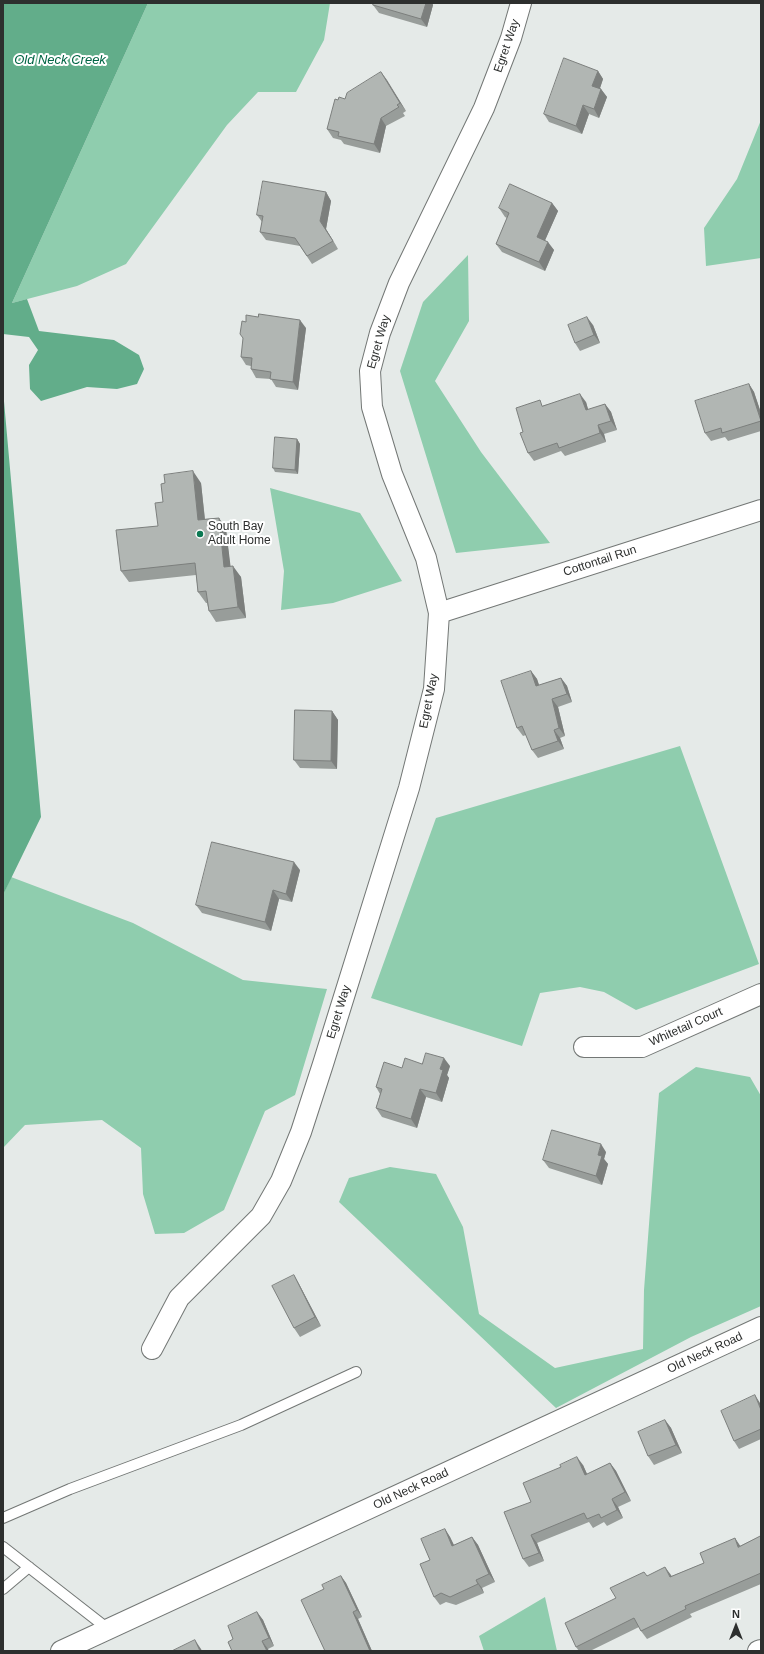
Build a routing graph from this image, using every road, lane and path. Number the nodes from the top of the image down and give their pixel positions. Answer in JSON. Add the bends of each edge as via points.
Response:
{"nodes":[{"id":1,"x":521,"y":3,"type":"edge"},
{"id":2,"x":761,"y":510,"type":"edge"},
{"id":3,"x":439,"y":613,"type":"junction"},
{"id":4,"x":761,"y":994,"type":"edge"},
{"id":5,"x":584,"y":1047,"type":"dead end"},
{"id":6,"x":761,"y":1327,"type":"edge"},
{"id":7,"x":152,"y":1349,"type":"dead end"},
{"id":8,"x":356,"y":1372,"type":"dead end"},
{"id":9,"x":3,"y":1518,"type":"edge"},
{"id":10,"x":3,"y":1547,"type":"edge"},
{"id":11,"x":29,"y":1567,"type":"junction"},
{"id":12,"x":3,"y":1589,"type":"edge"},
{"id":13,"x":108,"y":1629,"type":"junction"},
{"id":14,"x":61,"y":1651,"type":"edge"}],
"edges":[{"from":1,"to":3,"type":"street","name":"Egret Way","via":[[511,38],[484,108],[399,283],[380,333],[370,371],[372,407],[392,474],[426,558]]},
{"from":2,"to":3,"type":"street","name":"Cottontail Run"},
{"from":3,"to":7,"type":"street","name":"Egret Way","via":[[434,689],[409,788],[301,1132],[281,1181],[261,1216],[179,1298]]},
{"from":4,"to":5,"type":"street","name":"Whitetail Court","via":[[642,1047]]},
{"from":6,"to":13,"type":"street","name":"Old Neck Road"},
{"from":8,"to":9,"type":"lane","via":[[241,1425],[70,1489]]},
{"from":10,"to":11,"type":"lane"},
{"from":11,"to":12,"type":"lane"},
{"from":11,"to":13,"type":"lane"},
{"from":13,"to":14,"type":"street","name":"Old Neck Road"}]}
